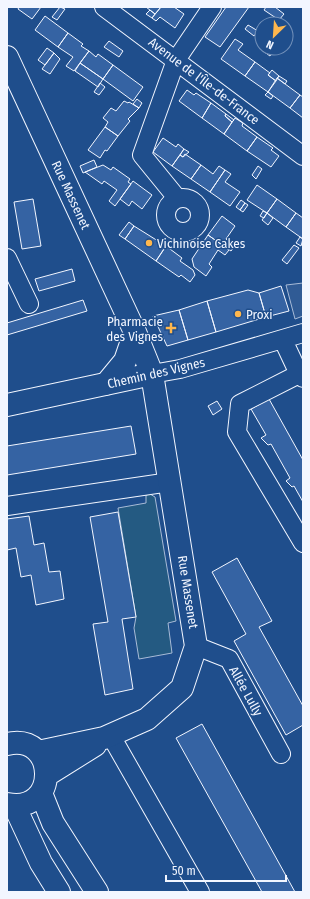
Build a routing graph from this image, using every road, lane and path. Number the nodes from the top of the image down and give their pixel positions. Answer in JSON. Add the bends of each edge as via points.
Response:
{"nodes":[{"id":1,"x":104,"y":7,"type":"edge"},
{"id":2,"x":212,"y":7,"type":"edge"},
{"id":3,"x":7,"y":57,"type":"edge"},
{"id":4,"x":176,"y":60,"type":"junction"},
{"id":5,"x":303,"y":156,"type":"edge"},
{"id":6,"x":177,"y":198,"type":"dead end"},
{"id":7,"x":7,"y":258,"type":"edge"},
{"id":8,"x":29,"y":304,"type":"dead end"},
{"id":9,"x":135,"y":332,"type":"junction"},
{"id":10,"x":303,"y":333,"type":"edge"},
{"id":11,"x":283,"y":340,"type":"junction"},
{"id":12,"x":152,"y":374,"type":"junction"},
{"id":13,"x":301,"y":376,"type":"edge"},
{"id":14,"x":106,"y":384,"type":"junction"},
{"id":15,"x":156,"y":403,"type":"junction"},
{"id":16,"x":7,"y":405,"type":"edge"},
{"id":17,"x":170,"y":482,"type":"junction"},
{"id":18,"x":7,"y":506,"type":"edge"},
{"id":19,"x":303,"y":543,"type":"edge"},
{"id":20,"x":196,"y":646,"type":"junction"},
{"id":21,"x":107,"y":737,"type":"junction"},
{"id":22,"x":7,"y":744,"type":"edge"},
{"id":23,"x":38,"y":752,"type":"junction"},
{"id":24,"x":281,"y":754,"type":"dead end"},
{"id":25,"x":44,"y":784,"type":"junction"},
{"id":26,"x":10,"y":804,"type":"edge"},
{"id":27,"x":59,"y":892,"type":"edge"},
{"id":28,"x":97,"y":892,"type":"edge"},
{"id":29,"x":200,"y":892,"type":"edge"}],
"edges":[{"from":1,"to":4,"type":"street","name":"Avenue de l'Île-de-France"},
{"from":2,"to":4,"type":"street"},
{"from":3,"to":9,"type":"main road","name":"Rue Massenet"},
{"from":4,"to":5,"type":"street","name":"Avenue de l'Île-de-France"},
{"from":4,"to":6,"type":"street","via":[[142,155]]},
{"from":7,"to":8,"type":"street"},
{"from":9,"to":12,"type":"main road","name":"Rue Massenet"},
{"from":9,"to":14,"type":"main road","via":[[125,361]]},
{"from":10,"to":11,"type":"street","name":"Chemin des Vignes"},
{"from":11,"to":12,"type":"street","name":"Chemin des Vignes","via":[[180,369]]},
{"from":11,"to":13,"type":"street"},
{"from":12,"to":14,"type":"main road","name":"Chemin des Vignes"},
{"from":12,"to":15,"type":"main road","name":"Rue Massenet"},
{"from":13,"to":19,"type":"street","via":[[240,404],[238,432]]},
{"from":14,"to":15,"type":"main road"},
{"from":14,"to":16,"type":"main road","name":"Chemin des Vignes"},
{"from":15,"to":17,"type":"main road","name":"Rue Massenet"},
{"from":17,"to":18,"type":"street"},
{"from":17,"to":20,"type":"main road","name":"Rue Massenet"},
{"from":20,"to":21,"type":"main road","name":"Rue Massenet","via":[[182,688],[147,719]]},
{"from":20,"to":24,"type":"street","name":"Allée Lully","via":[[229,660]]},
{"from":21,"to":23,"type":"main road","name":"Rue Massenet"},
{"from":21,"to":25,"type":"main road","name":"Rue Massenet"},
{"from":21,"to":29,"type":"street"},
{"from":22,"to":23,"type":"main road","via":[[22,744]]},
{"from":23,"to":25,"type":"main road","via":[[45,763]]},
{"from":25,"to":26,"type":"main road","name":"Rue Massenet","via":[[33,800],[24,804]]},
{"from":25,"to":28,"type":"main road","via":[[53,823]]},
{"from":26,"to":27,"type":"main road"}]}
